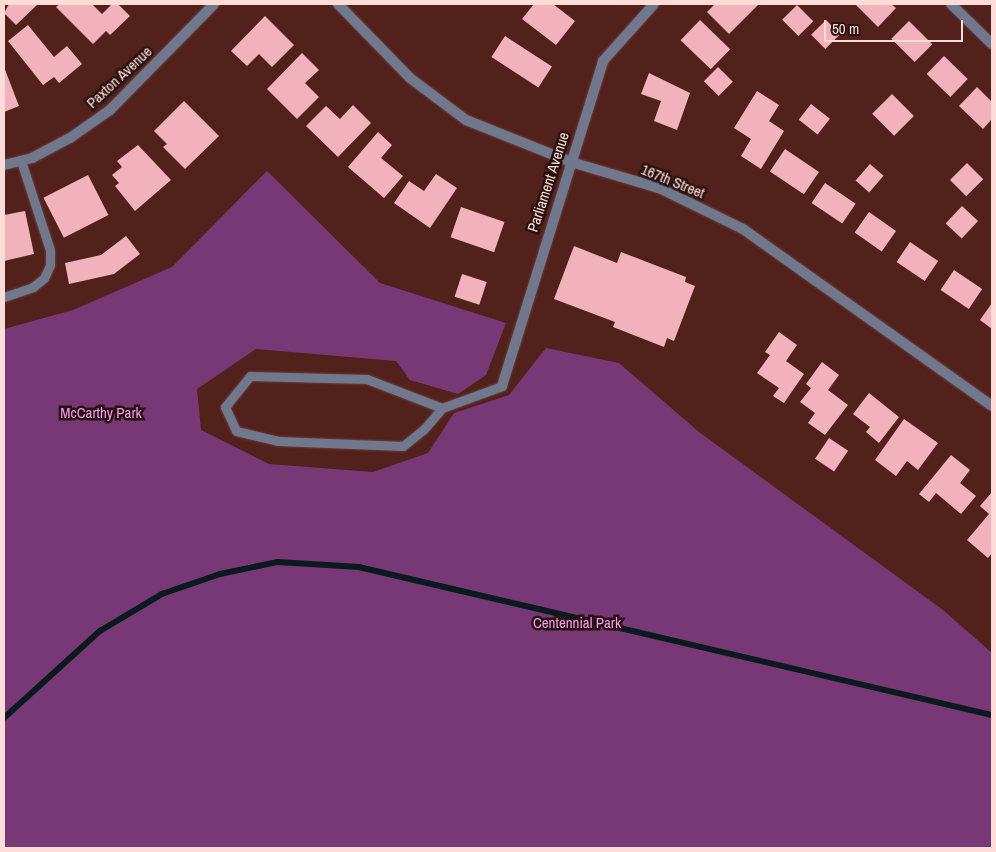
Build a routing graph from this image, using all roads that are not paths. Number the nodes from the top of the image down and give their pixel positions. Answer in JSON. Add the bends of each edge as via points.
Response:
{"nodes":[{"id":1,"x":214,"y":4,"type":"edge"},
{"id":2,"x":338,"y":4,"type":"edge"},
{"id":3,"x":654,"y":4,"type":"edge"},
{"id":4,"x":951,"y":4,"type":"edge"},
{"id":5,"x":992,"y":44,"type":"edge"},
{"id":6,"x":21,"y":160,"type":"junction"},
{"id":7,"x":571,"y":162,"type":"junction"},
{"id":8,"x":4,"y":164,"type":"edge"},
{"id":9,"x":4,"y":297,"type":"edge"},
{"id":10,"x":502,"y":386,"type":"joint"},
{"id":11,"x":992,"y":406,"type":"edge"},
{"id":12,"x":442,"y":408,"type":"junction"}],
"edges":[{"from":1,"to":6,"type":"street","name":"Paxton Avenue","via":[[110,110],[70,138]]},
{"from":2,"to":7,"type":"street","name":"167th Street","via":[[410,78],[466,120]]},
{"from":3,"to":7,"type":"street","name":"Parliament Avenue","via":[[603,61]]},
{"from":4,"to":5,"type":"street"},
{"from":6,"to":8,"type":"street","name":"Paxton Avenue"},
{"from":6,"to":9,"type":"lane","via":[[50,250],[50,265],[44,278],[33,287]]},
{"from":7,"to":10,"type":"street","name":"Parliament Avenue"},
{"from":7,"to":11,"type":"street","name":"167th Street","via":[[659,188],[743,229]]},
{"from":10,"to":12,"type":"lane"},
{"from":12,"to":12,"type":"lane","via":[[367,379],[250,376],[225,407],[236,431],[278,442],[402,446]]}]}
